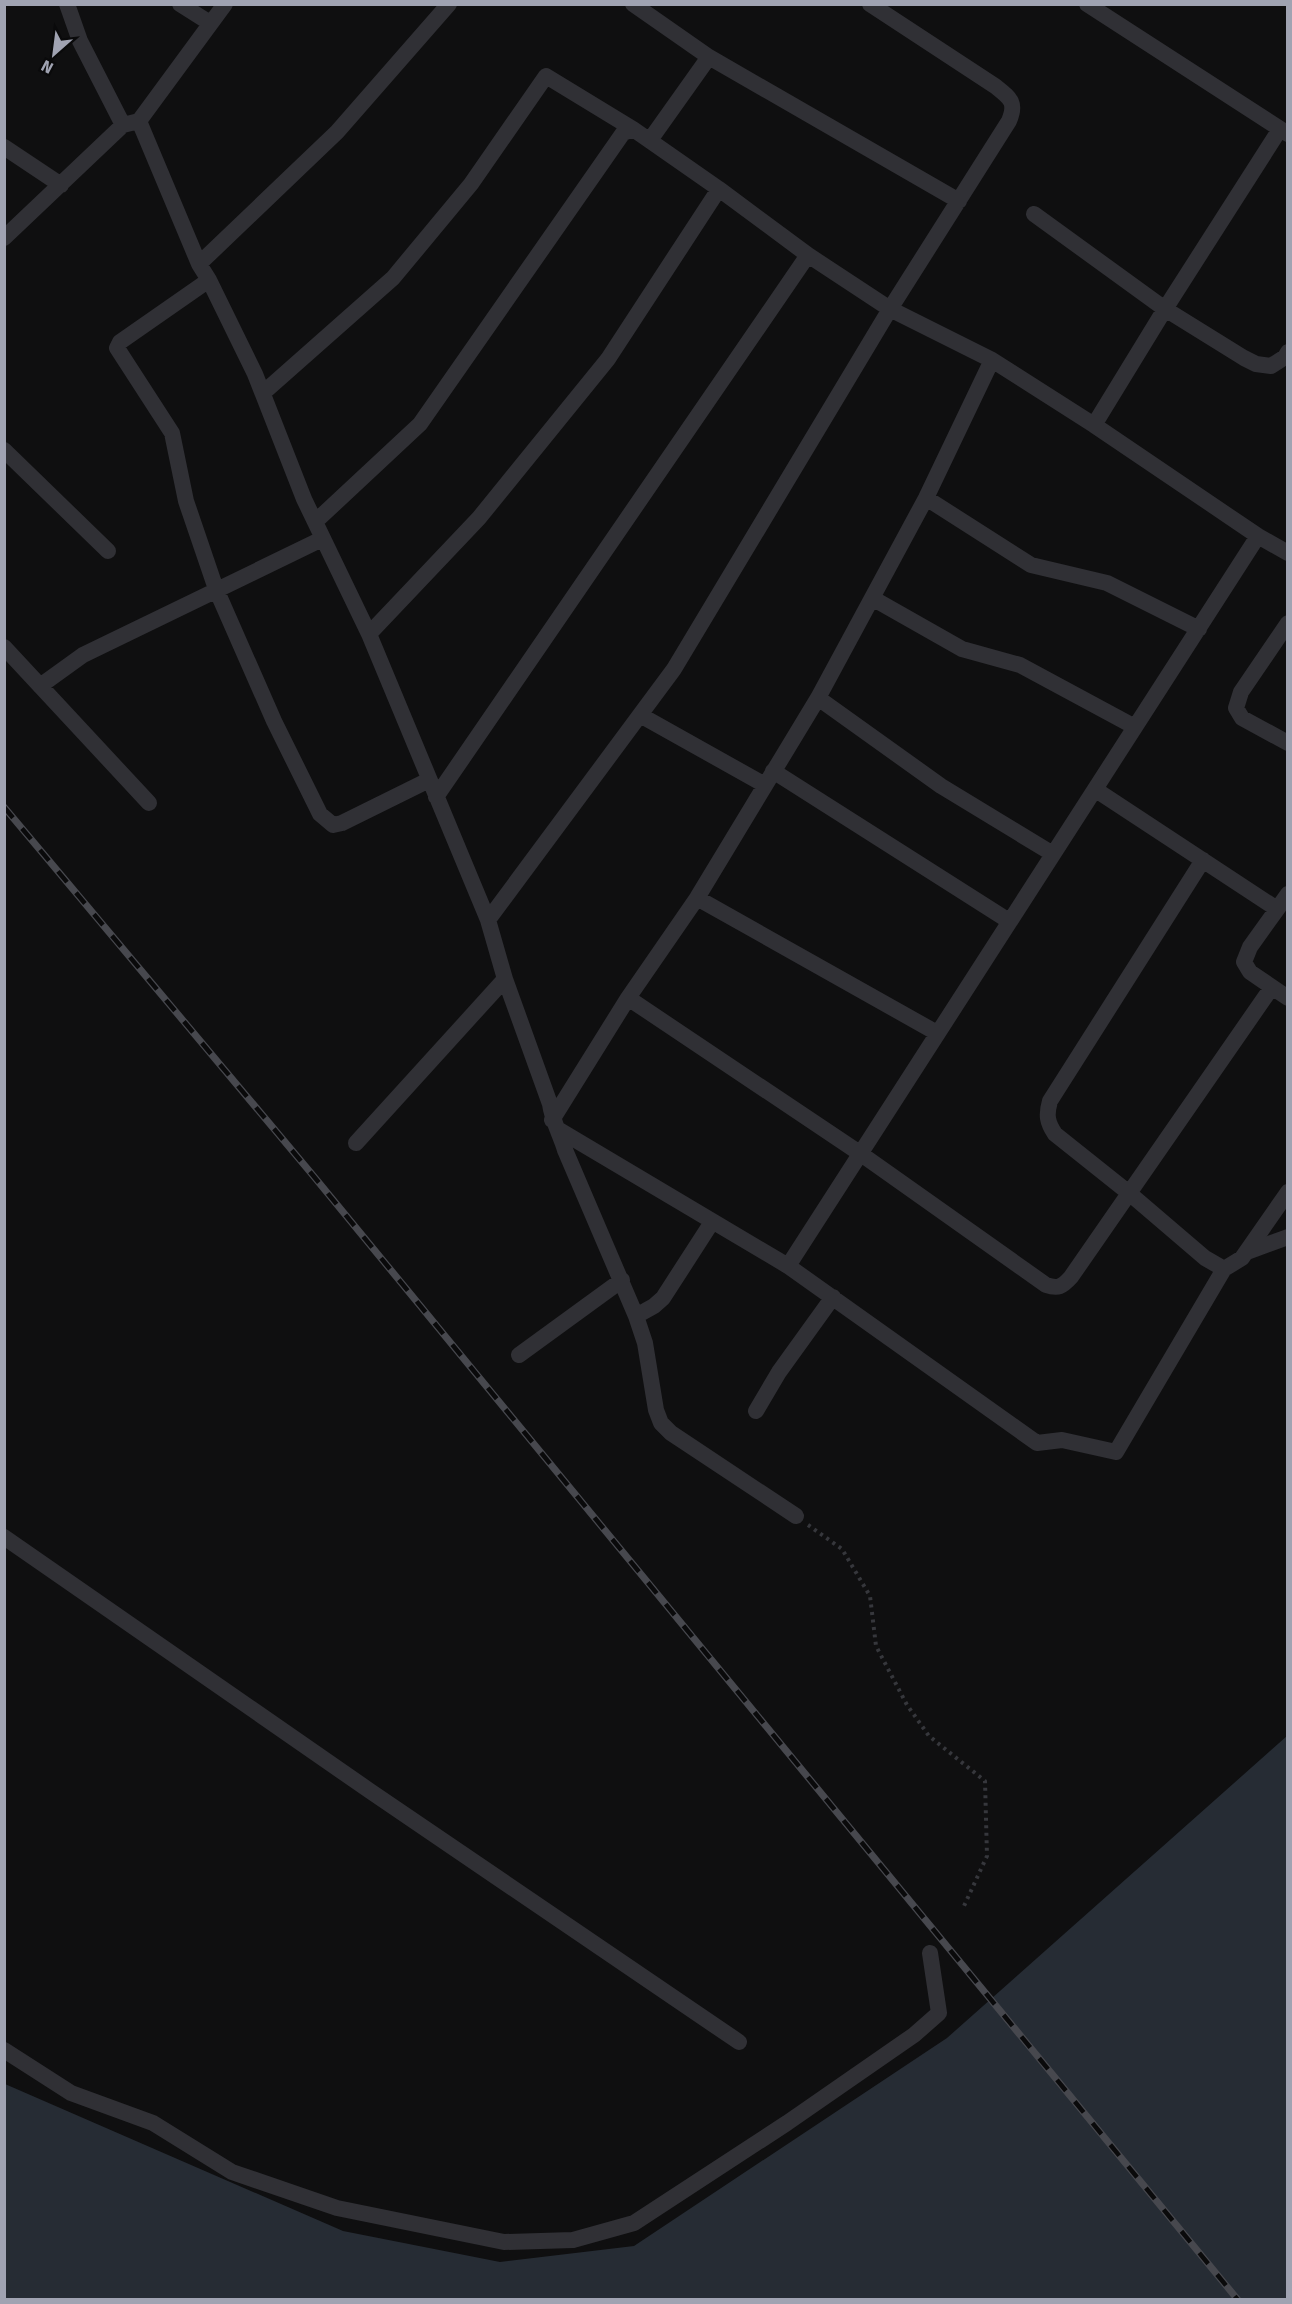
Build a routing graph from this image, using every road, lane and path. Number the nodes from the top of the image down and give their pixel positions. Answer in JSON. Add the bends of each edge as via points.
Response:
{"nodes":[{"id":1,"x":67,"y":4,"type":"edge"},
{"id":2,"x":180,"y":4,"type":"edge"},
{"id":3,"x":225,"y":4,"type":"edge"},
{"id":4,"x":449,"y":4,"type":"edge"},
{"id":5,"x":633,"y":4,"type":"edge"},
{"id":6,"x":870,"y":4,"type":"edge"},
{"id":7,"x":1087,"y":4,"type":"edge"},
{"id":8,"x":210,"y":23,"type":"junction"},
{"id":9,"x":710,"y":57,"type":"junction"},
{"id":10,"x":139,"y":121,"type":"junction"},
{"id":11,"x":123,"y":125,"type":"junction"},
{"id":12,"x":633,"y":129,"type":"junction"},
{"id":13,"x":1284,"y":131,"type":"edge"},
{"id":14,"x":650,"y":140,"type":"junction"},
{"id":15,"x":4,"y":147,"type":"edge"},
{"id":16,"x":61,"y":185,"type":"junction"},
{"id":17,"x":719,"y":189,"type":"junction"},
{"id":18,"x":959,"y":201,"type":"junction"},
{"id":19,"x":1034,"y":214,"type":"dead end"},
{"id":20,"x":4,"y":238,"type":"edge"},
{"id":21,"x":807,"y":255,"type":"junction"},
{"id":22,"x":199,"y":264,"type":"junction"},
{"id":23,"x":209,"y":280,"type":"junction"},
{"id":24,"x":890,"y":309,"type":"junction"},
{"id":25,"x":1165,"y":309,"type":"junction"},
{"id":26,"x":1287,"y":356,"type":"edge"},
{"id":27,"x":992,"y":360,"type":"junction"},
{"id":28,"x":263,"y":393,"type":"junction"},
{"id":29,"x":1094,"y":425,"type":"junction"},
{"id":30,"x":4,"y":450,"type":"edge"},
{"id":31,"x":926,"y":498,"type":"junction"},
{"id":32,"x":315,"y":522,"type":"junction"},
{"id":33,"x":1258,"y":536,"type":"junction"},
{"id":34,"x":322,"y":539,"type":"junction"},
{"id":35,"x":108,"y":551,"type":"dead end"},
{"id":36,"x":1287,"y":553,"type":"edge"},
{"id":37,"x":216,"y":590,"type":"junction"},
{"id":38,"x":872,"y":598,"type":"junction"},
{"id":39,"x":1287,"y":623,"type":"edge"},
{"id":40,"x":1199,"y":629,"type":"junction"},
{"id":41,"x":369,"y":634,"type":"junction"},
{"id":42,"x":4,"y":647,"type":"edge"},
{"id":43,"x":40,"y":686,"type":"junction"},
{"id":44,"x":818,"y":698,"type":"junction"},
{"id":45,"x":640,"y":715,"type":"junction"},
{"id":46,"x":1135,"y":727,"type":"junction"},
{"id":47,"x":1287,"y":744,"type":"edge"},
{"id":48,"x":769,"y":778,"type":"junction"},
{"id":49,"x":429,"y":780,"type":"junction"},
{"id":50,"x":1096,"y":790,"type":"junction"},
{"id":51,"x":436,"y":797,"type":"junction"},
{"id":52,"x":149,"y":802,"type":"dead end"},
{"id":53,"x":1053,"y":854,"type":"junction"},
{"id":54,"x":1203,"y":860,"type":"junction"},
{"id":55,"x":1287,"y":894,"type":"edge"},
{"id":56,"x":697,"y":898,"type":"junction"},
{"id":57,"x":1277,"y":909,"type":"junction"},
{"id":58,"x":488,"y":920,"type":"junction"},
{"id":59,"x":1009,"y":921,"type":"junction"},
{"id":60,"x":505,"y":979,"type":"junction"},
{"id":61,"x":1272,"y":987,"type":"junction"},
{"id":62,"x":628,"y":998,"type":"junction"},
{"id":63,"x":1287,"y":998,"type":"edge"},
{"id":64,"x":937,"y":1033,"type":"junction"},
{"id":65,"x":555,"y":1125,"type":"junction"},
{"id":66,"x":356,"y":1143,"type":"dead end"},
{"id":67,"x":861,"y":1154,"type":"junction"},
{"id":68,"x":1287,"y":1192,"type":"edge"},
{"id":69,"x":1129,"y":1193,"type":"junction"},
{"id":70,"x":712,"y":1222,"type":"junction"},
{"id":71,"x":1287,"y":1237,"type":"edge"},
{"id":72,"x":1246,"y":1252,"type":"junction"},
{"id":73,"x":788,"y":1266,"type":"junction"},
{"id":74,"x":1224,"y":1269,"type":"junction"},
{"id":75,"x":622,"y":1280,"type":"junction"},
{"id":76,"x":833,"y":1297,"type":"junction"},
{"id":77,"x":636,"y":1316,"type":"junction"},
{"id":78,"x":519,"y":1355,"type":"dead end"},
{"id":79,"x":756,"y":1411,"type":"dead end"},
{"id":80,"x":795,"y":1516,"type":"joint"},
{"id":81,"x":4,"y":1537,"type":"edge"},
{"id":82,"x":964,"y":1906,"type":"dead end"},
{"id":83,"x":930,"y":1953,"type":"dead end"},
{"id":84,"x":739,"y":2042,"type":"dead end"},
{"id":85,"x":4,"y":2050,"type":"edge"}],
"edges":[{"from":1,"to":11,"type":"street","via":[[80,41]]},
{"from":2,"to":8,"type":"street"},
{"from":3,"to":8,"type":"street"},
{"from":4,"to":22,"type":"street","via":[[337,132]]},
{"from":5,"to":9,"type":"street"},
{"from":6,"to":18,"type":"street","via":[[995,86],[1012,102],[1009,121]]},
{"from":7,"to":13,"type":"street"},
{"from":8,"to":10,"type":"street"},
{"from":9,"to":14,"type":"street"},
{"from":9,"to":18,"type":"street"},
{"from":10,"to":11,"type":"street"},
{"from":10,"to":22,"type":"street"},
{"from":11,"to":16,"type":"street"},
{"from":12,"to":14,"type":"street"},
{"from":12,"to":28,"type":"street","via":[[546,76],[471,183],[393,278]]},
{"from":12,"to":32,"type":"street","via":[[623,133],[420,424]]},
{"from":13,"to":25,"type":"street"},
{"from":14,"to":17,"type":"street"},
{"from":15,"to":16,"type":"street"},
{"from":16,"to":20,"type":"street"},
{"from":17,"to":21,"type":"street"},
{"from":17,"to":41,"type":"street","via":[[608,359],[479,518]]},
{"from":18,"to":24,"type":"street"},
{"from":19,"to":25,"type":"street"},
{"from":21,"to":24,"type":"street"},
{"from":21,"to":51,"type":"street"},
{"from":22,"to":23,"type":"street"},
{"from":23,"to":28,"type":"street"},
{"from":23,"to":37,"type":"street","via":[[120,342],[117,348],[172,433],[186,501]]},
{"from":24,"to":27,"type":"street"},
{"from":24,"to":45,"type":"street","via":[[674,669]]},
{"from":25,"to":26,"type":"street","via":[[1256,364],[1271,366]]},
{"from":25,"to":29,"type":"street"},
{"from":27,"to":29,"type":"street"},
{"from":27,"to":31,"type":"street"},
{"from":28,"to":32,"type":"street"},
{"from":29,"to":33,"type":"street"},
{"from":30,"to":35,"type":"street"},
{"from":31,"to":38,"type":"street"},
{"from":31,"to":40,"type":"street","via":[[1031,565],[1107,584]]},
{"from":32,"to":34,"type":"street"},
{"from":33,"to":36,"type":"street"},
{"from":33,"to":40,"type":"street"},
{"from":34,"to":37,"type":"street"},
{"from":34,"to":41,"type":"street"},
{"from":37,"to":43,"type":"street","via":[[83,655]]},
{"from":37,"to":49,"type":"street","via":[[274,721],[326,821],[333,825],[342,823]]},
{"from":38,"to":44,"type":"street"},
{"from":38,"to":46,"type":"street","via":[[962,649],[1020,665]]},
{"from":39,"to":47,"type":"street","via":[[1240,692],[1236,708],[1242,718]]},
{"from":40,"to":46,"type":"street"},
{"from":41,"to":49,"type":"street"},
{"from":42,"to":43,"type":"street"},
{"from":43,"to":52,"type":"street"},
{"from":44,"to":48,"type":"street"},
{"from":44,"to":53,"type":"street","via":[[941,786]]},
{"from":45,"to":48,"type":"street"},
{"from":45,"to":58,"type":"street"},
{"from":46,"to":50,"type":"street"},
{"from":48,"to":56,"type":"street"},
{"from":48,"to":59,"type":"street"},
{"from":49,"to":51,"type":"street"},
{"from":50,"to":53,"type":"street"},
{"from":50,"to":54,"type":"street"},
{"from":51,"to":58,"type":"street"},
{"from":53,"to":59,"type":"street"},
{"from":54,"to":57,"type":"street"},
{"from":54,"to":69,"type":"street","via":[[1050,1101],[1047,1114],[1048,1125],[1055,1134]]},
{"from":55,"to":57,"type":"street"},
{"from":56,"to":62,"type":"street"},
{"from":56,"to":64,"type":"street"},
{"from":57,"to":61,"type":"street","via":[[1244,962],[1250,972]]},
{"from":58,"to":60,"type":"street"},
{"from":59,"to":64,"type":"street"},
{"from":60,"to":65,"type":"street"},
{"from":60,"to":66,"type":"street"},
{"from":61,"to":63,"type":"street"},
{"from":61,"to":69,"type":"street"},
{"from":62,"to":65,"type":"street"},
{"from":62,"to":67,"type":"street"},
{"from":64,"to":67,"type":"street"},
{"from":65,"to":70,"type":"street"},
{"from":65,"to":75,"type":"street"},
{"from":67,"to":69,"type":"street","via":[[1055,1288],[1071,1277]]},
{"from":67,"to":73,"type":"street"},
{"from":68,"to":72,"type":"street"},
{"from":69,"to":74,"type":"street","via":[[1205,1258]]},
{"from":70,"to":73,"type":"street"},
{"from":70,"to":77,"type":"street","via":[[663,1298]]},
{"from":71,"to":72,"type":"street"},
{"from":72,"to":74,"type":"street"},
{"from":73,"to":76,"type":"street"},
{"from":74,"to":76,"type":"street","via":[[1116,1452],[1062,1440],[1037,1443]]},
{"from":75,"to":77,"type":"street"},
{"from":75,"to":78,"type":"street"},
{"from":76,"to":79,"type":"street"},
{"from":77,"to":80,"type":"street","via":[[661,1423]]},
{"from":80,"to":82,"type":"path","via":[[842,1549],[870,1596],[876,1646],[907,1705],[929,1736],[985,1781],[987,1856]]},
{"from":81,"to":84,"type":"street"},
{"from":83,"to":85,"type":"street","via":[[939,2013],[914,2035],[634,2223],[573,2240],[504,2242],[337,2208],[232,2172],[153,2123],[71,2093]]}]}
